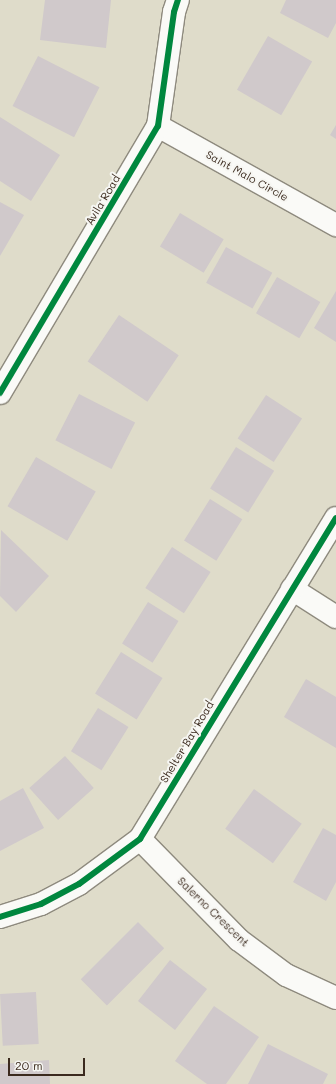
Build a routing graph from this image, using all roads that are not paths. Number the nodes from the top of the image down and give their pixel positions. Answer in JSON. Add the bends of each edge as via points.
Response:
{"nodes":[{"id":1,"x":178,"y":0,"type":"edge"},
{"id":2,"x":158,"y":126,"type":"junction"},
{"id":3,"x":336,"y":225,"type":"edge"},
{"id":4,"x":0,"y":394,"type":"edge"},
{"id":5,"x":336,"y":518,"type":"edge"},
{"id":6,"x":292,"y":589,"type":"junction"},
{"id":7,"x":336,"y":617,"type":"edge"},
{"id":8,"x":140,"y":839,"type":"junction"},
{"id":9,"x":0,"y":917,"type":"edge"},
{"id":10,"x":336,"y":998,"type":"edge"}],
"edges":[{"from":1,"to":2,"type":"street","name":"Avila Road","via":[[174,12]]},
{"from":2,"to":3,"type":"street","name":"Saint Malo Circle"},
{"from":2,"to":4,"type":"street","name":"Avila Road"},
{"from":5,"to":6,"type":"street","name":"Shelter Bay Road"},
{"from":6,"to":7,"type":"street"},
{"from":6,"to":8,"type":"street","name":"Shelter Bay Road"},
{"from":8,"to":9,"type":"street","name":"Shelter Bay Road","via":[[79,884],[41,904]]},
{"from":8,"to":10,"type":"street","name":"Salerno Crescent","via":[[239,940],[286,975]]}]}
